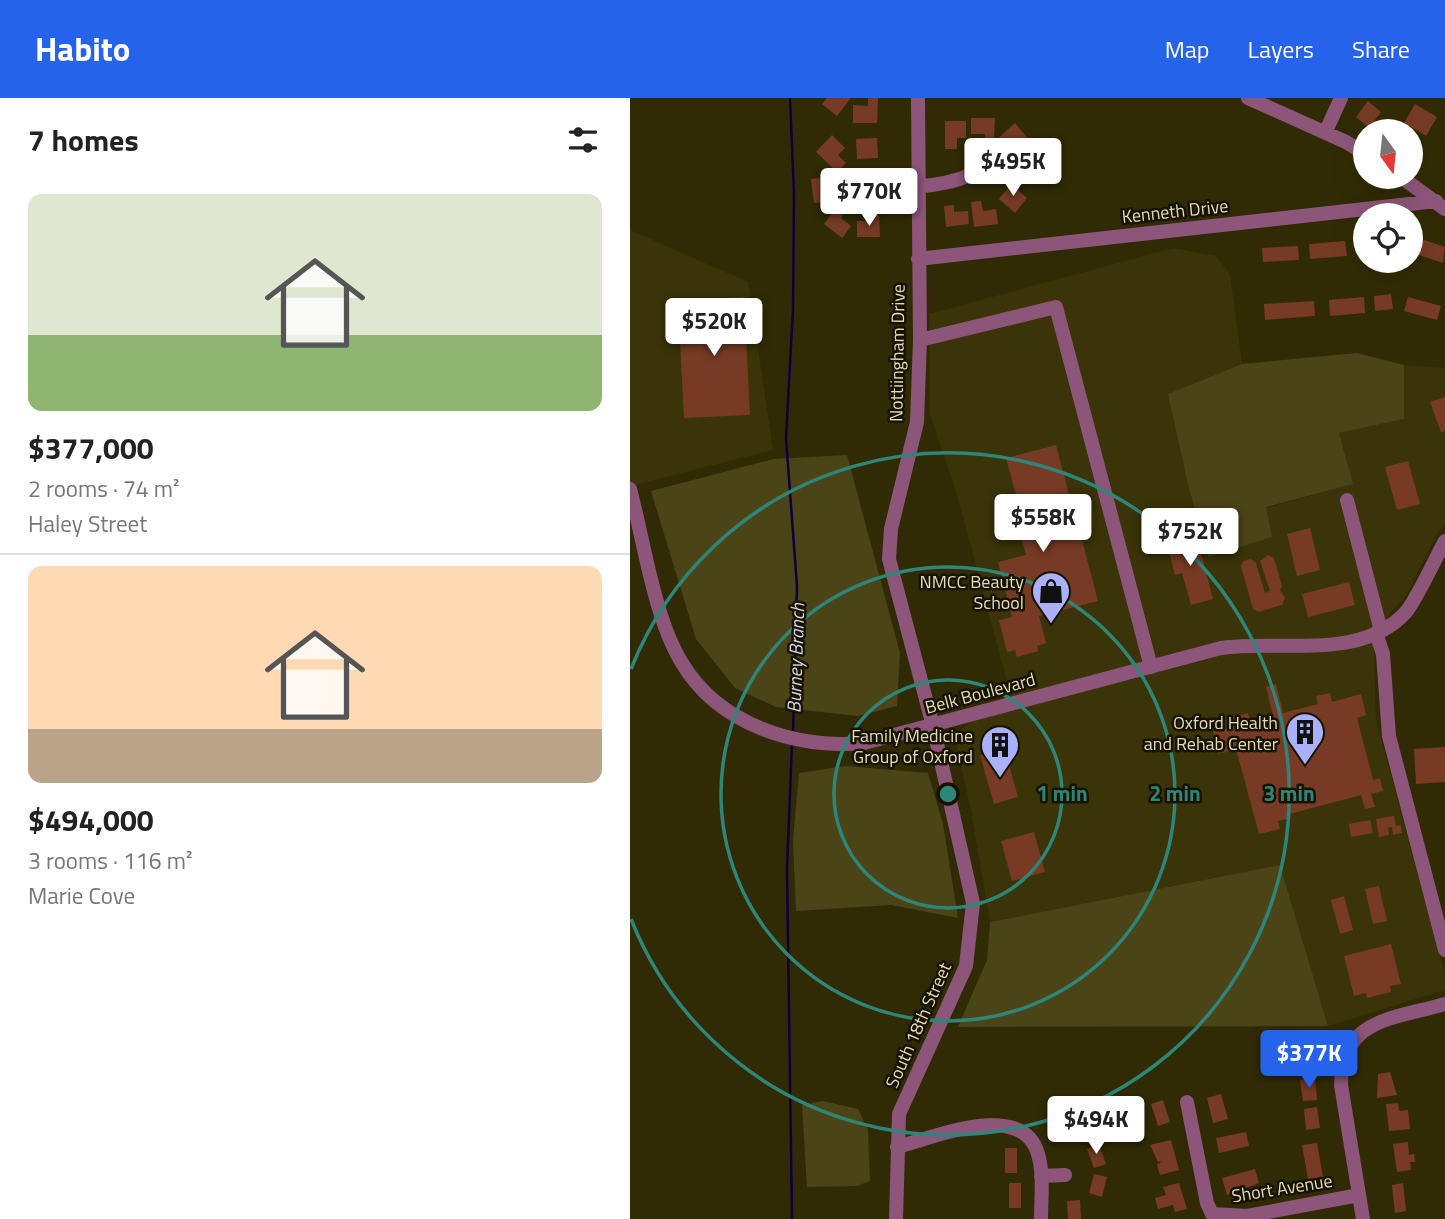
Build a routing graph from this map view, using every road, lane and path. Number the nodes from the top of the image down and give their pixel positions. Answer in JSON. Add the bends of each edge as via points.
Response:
{"nodes":[{"id":1,"x":918,"y":98,"type":"edge"},
{"id":2,"x":1248,"y":98,"type":"edge"},
{"id":3,"x":1340,"y":98,"type":"edge"},
{"id":4,"x":1325,"y":133,"type":"junction"},
{"id":5,"x":1353,"y":148,"type":"edge"},
{"id":6,"x":982,"y":169,"type":"dead end"},
{"id":7,"x":918,"y":186,"type":"junction"},
{"id":8,"x":861,"y":188,"type":"dead end"},
{"id":9,"x":1418,"y":189,"type":"edge"},
{"id":10,"x":1441,"y":205,"type":"edge"},
{"id":11,"x":918,"y":260,"type":"junction"},
{"id":12,"x":919,"y":340,"type":"junction"},
{"id":13,"x":630,"y":488,"type":"edge"},
{"id":14,"x":1347,"y":500,"type":"dead end"},
{"id":15,"x":1445,"y":541,"type":"edge"},
{"id":16,"x":1378,"y":632,"type":"junction"},
{"id":17,"x":1151,"y":667,"type":"junction"},
{"id":18,"x":933,"y":726,"type":"junction"},
{"id":19,"x":1445,"y":950,"type":"edge"},
{"id":20,"x":1445,"y":1004,"type":"edge"},
{"id":21,"x":1187,"y":1102,"type":"dead end"},
{"id":22,"x":897,"y":1147,"type":"junction"},
{"id":23,"x":1065,"y":1175,"type":"dead end"},
{"id":24,"x":1041,"y":1176,"type":"junction"},
{"id":25,"x":1359,"y":1195,"type":"junction"},
{"id":26,"x":896,"y":1219,"type":"edge"},
{"id":27,"x":1041,"y":1219,"type":"edge"},
{"id":28,"x":1363,"y":1219,"type":"edge"}],
"edges":[{"from":1,"to":7,"type":"street","name":"Nottiingham Drive"},
{"from":2,"to":4,"type":"street"},
{"from":3,"to":4,"type":"street"},
{"from":4,"to":5,"type":"street"},
{"from":6,"to":7,"type":"street","via":[[968,177]]},
{"from":7,"to":8,"type":"street"},
{"from":7,"to":11,"type":"street","name":"Nottiingham Drive"},
{"from":9,"to":10,"type":"street"},
{"from":10,"to":11,"type":"street","name":"Kenneth Drive"},
{"from":11,"to":12,"type":"street","name":"Nottiingham Drive"},
{"from":12,"to":17,"type":"street","via":[[1056,307]]},
{"from":12,"to":18,"type":"street","name":"Nottiingham Drive","via":[[917,422],[891,529],[889,559]]},
{"from":13,"to":18,"type":"street","name":"Belk Boulevard","via":[[663,618],[682,665],[721,706],[771,733],[814,744],[864,743]]},
{"from":14,"to":16,"type":"street"},
{"from":15,"to":16,"type":"street","name":"Belk Boulevard","via":[[1408,610]]},
{"from":16,"to":17,"type":"street","name":"Belk Boulevard","via":[[1325,645],[1241,645]]},
{"from":16,"to":19,"type":"street","via":[[1389,736]]},
{"from":17,"to":18,"type":"street","name":"Belk Boulevard"},
{"from":18,"to":22,"type":"street","name":"South 18th Street","via":[[971,889],[971,941],[963,974],[899,1114]]},
{"from":20,"to":25,"type":"street","via":[[1368,1026],[1349,1044],[1341,1065],[1341,1084]]},
{"from":21,"to":25,"type":"street","name":"Short Avenue","via":[[1212,1214],[1247,1216]]},
{"from":22,"to":24,"type":"street","via":[[1003,1124],[1030,1139],[1038,1153]]},
{"from":22,"to":26,"type":"street","name":"South 18th Street"},
{"from":23,"to":24,"type":"street"},
{"from":24,"to":27,"type":"street"},
{"from":25,"to":28,"type":"street"}]}
